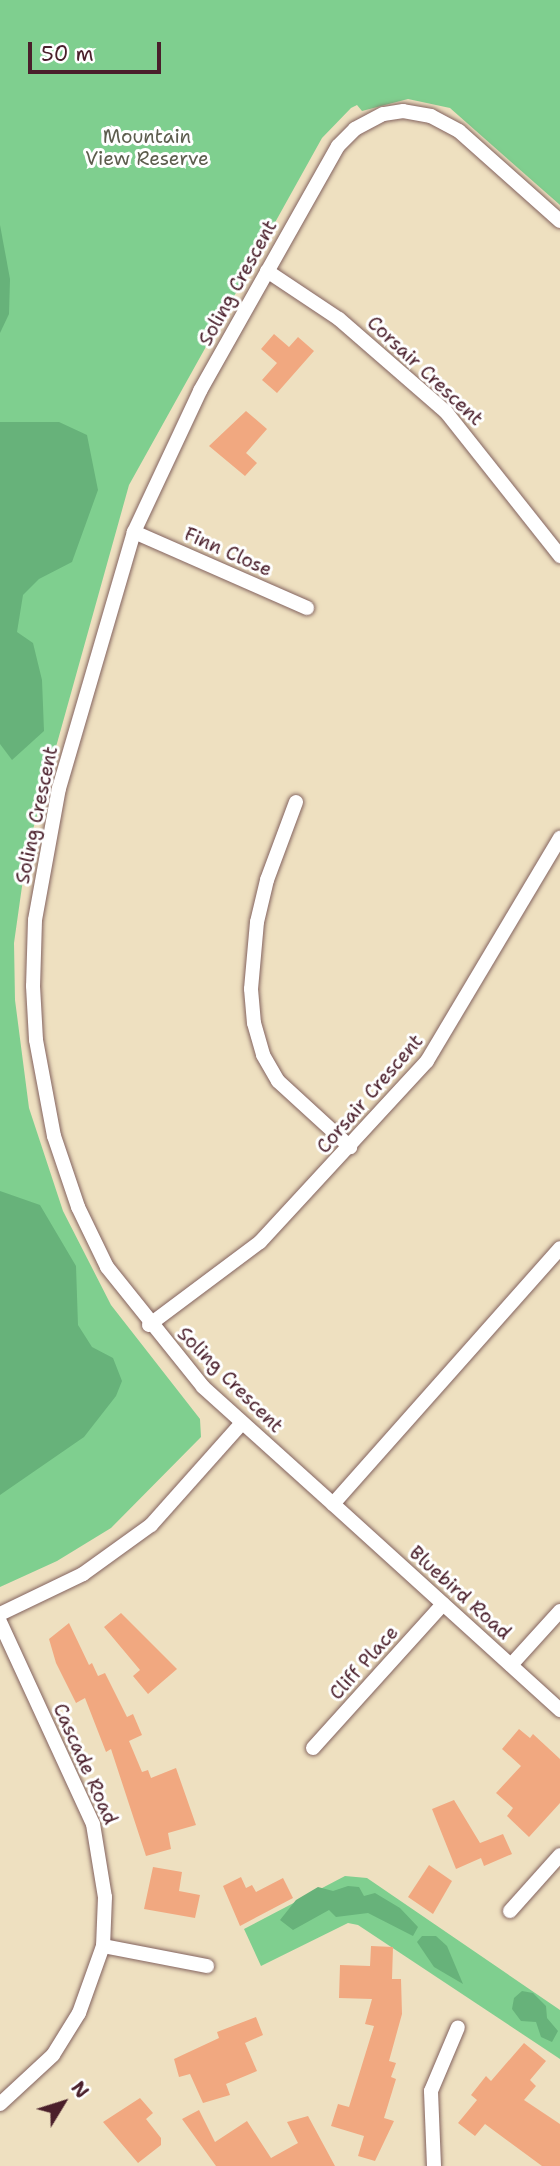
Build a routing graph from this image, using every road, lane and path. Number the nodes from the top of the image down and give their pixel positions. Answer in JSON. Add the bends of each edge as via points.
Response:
{"nodes":[{"id":1,"x":560,"y":221,"type":"edge"},
{"id":2,"x":267,"y":271,"type":"junction"},
{"id":3,"x":134,"y":532,"type":"junction"},
{"id":4,"x":560,"y":556,"type":"edge"},
{"id":5,"x":307,"y":608,"type":"dead end"},
{"id":6,"x":296,"y":802,"type":"dead end"},
{"id":7,"x":560,"y":838,"type":"edge"},
{"id":8,"x":350,"y":1147,"type":"junction"},
{"id":9,"x":560,"y":1248,"type":"edge"},
{"id":10,"x":149,"y":1325,"type":"junction"},
{"id":11,"x":242,"y":1423,"type":"junction"},
{"id":12,"x":333,"y":1504,"type":"junction"},
{"id":13,"x":443,"y":1604,"type":"junction"},
{"id":14,"x":560,"y":1611,"type":"edge"},
{"id":15,"x":0,"y":1614,"type":"edge"},
{"id":16,"x":0,"y":1622,"type":"edge"},
{"id":17,"x":511,"y":1665,"type":"junction"},
{"id":18,"x":560,"y":1710,"type":"edge"},
{"id":19,"x":313,"y":1748,"type":"dead end"},
{"id":20,"x":560,"y":1855,"type":"edge"},
{"id":21,"x":510,"y":1911,"type":"dead end"},
{"id":22,"x":103,"y":1946,"type":"junction"},
{"id":23,"x":207,"y":1966,"type":"dead end"},
{"id":24,"x":458,"y":2027,"type":"dead end"},
{"id":25,"x":0,"y":2104,"type":"edge"},
{"id":26,"x":434,"y":2166,"type":"edge"}],
"edges":[{"from":1,"to":2,"type":"street","name":"Soling Crescent","via":[[451,125],[416,112],[394,112],[363,123],[338,146]]},
{"from":2,"to":3,"type":"street","name":"Soling Crescent","via":[[200,391]]},
{"from":2,"to":4,"type":"street","name":"Corsair Crescent","via":[[339,319],[446,412]]},
{"from":3,"to":5,"type":"street","name":"Finn Close"},
{"from":3,"to":10,"type":"street","name":"Soling Crescent","via":[[59,788],[35,920],[33,986],[43,1088],[78,1207],[107,1267]]},
{"from":6,"to":8,"type":"street","via":[[257,922],[251,989],[254,1023],[263,1055],[278,1081]]},
{"from":7,"to":8,"type":"street","name":"Corsair Crescent","via":[[441,1042]]},
{"from":8,"to":10,"type":"street","name":"Corsair Crescent","via":[[260,1242]]},
{"from":9,"to":12,"type":"street"},
{"from":10,"to":11,"type":"street","name":"Soling Crescent"},
{"from":11,"to":12,"type":"street","name":"Soling Crescent"},
{"from":11,"to":15,"type":"street","via":[[151,1525],[83,1574]]},
{"from":12,"to":13,"type":"street","name":"Bluebird Road"},
{"from":13,"to":17,"type":"street","name":"Bluebird Road"},
{"from":13,"to":19,"type":"street","name":"Cliff Place"},
{"from":14,"to":17,"type":"street"},
{"from":16,"to":22,"type":"street","name":"Cascade Road","via":[[93,1824],[104,1879]]},
{"from":17,"to":18,"type":"street","name":"Bluebird Road"},
{"from":20,"to":21,"type":"street"},
{"from":22,"to":23,"type":"street"},
{"from":22,"to":25,"type":"street","name":"Cascade Road","via":[[86,1997],[62,2042],[32,2077]]},
{"from":24,"to":26,"type":"street","via":[[431,2091]]}]}
